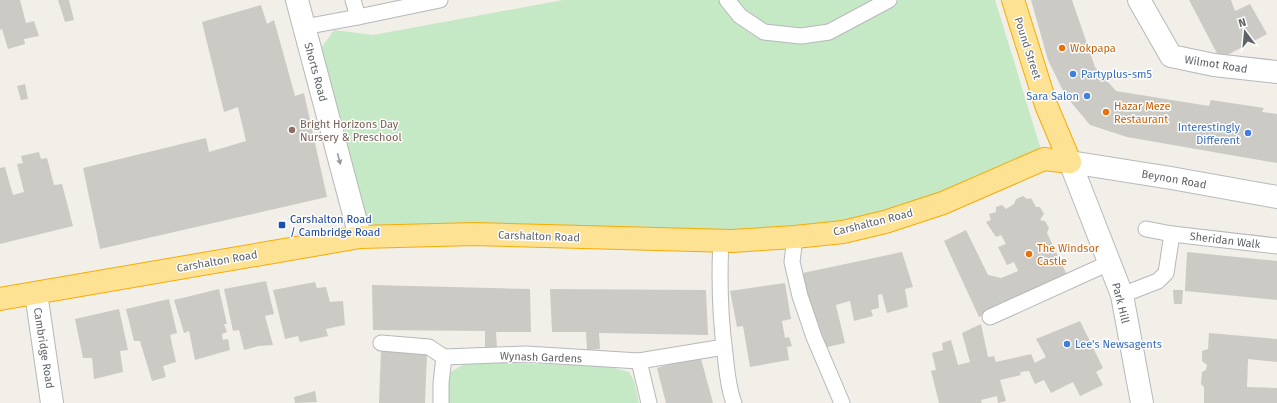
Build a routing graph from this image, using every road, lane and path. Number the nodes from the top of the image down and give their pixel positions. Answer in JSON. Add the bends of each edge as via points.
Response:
{"nodes":[{"id":1,"x":297,"y":0,"type":"edge"},
{"id":2,"x":353,"y":0,"type":"edge"},
{"id":3,"x":440,"y":0,"type":"edge"},
{"id":4,"x":727,"y":0,"type":"edge"},
{"id":5,"x":889,"y":0,"type":"edge"},
{"id":6,"x":1013,"y":0,"type":"edge"},
{"id":7,"x":1139,"y":0,"type":"edge"},
{"id":8,"x":358,"y":17,"type":"junction"},
{"id":9,"x":304,"y":27,"type":"junction"},
{"id":10,"x":1277,"y":72,"type":"edge"},
{"id":11,"x":1070,"y":162,"type":"junction"},
{"id":12,"x":1277,"y":196,"type":"edge"},
{"id":13,"x":1146,"y":229,"type":"dead end"},
{"id":14,"x":1172,"y":234,"type":"junction"},
{"id":15,"x":360,"y":237,"type":"junction"},
{"id":16,"x":795,"y":237,"type":"junction"},
{"id":17,"x":721,"y":240,"type":"junction"},
{"id":18,"x":1277,"y":246,"type":"edge"},
{"id":19,"x":1109,"y":263,"type":"junction"},
{"id":20,"x":36,"y":293,"type":"junction"},
{"id":21,"x":1122,"y":295,"type":"junction"},
{"id":22,"x":0,"y":299,"type":"edge"},
{"id":23,"x":990,"y":317,"type":"dead end"},
{"id":24,"x":381,"y":343,"type":"dead end"},
{"id":25,"x":724,"y":347,"type":"junction"},
{"id":26,"x":444,"y":357,"type":"junction"},
{"id":27,"x":639,"y":361,"type":"junction"},
{"id":28,"x":52,"y":403,"type":"edge"},
{"id":29,"x":441,"y":403,"type":"edge"},
{"id":30,"x":649,"y":403,"type":"edge"},
{"id":31,"x":734,"y":403,"type":"edge"},
{"id":32,"x":842,"y":403,"type":"edge"},
{"id":33,"x":1142,"y":403,"type":"edge"}],
"edges":[{"from":1,"to":9,"type":"street","name":"Shorts Road"},
{"from":2,"to":8,"type":"lane"},
{"from":3,"to":8,"type":"lane"},
{"from":4,"to":5,"type":"lane","via":[[740,16],[764,32],[801,36],[828,32]]},
{"from":6,"to":11,"type":"highway","name":"Pound Street","via":[[1046,105]]},
{"from":7,"to":10,"type":"street","name":"Wilmot Road","via":[[1171,56],[1214,65]]},
{"from":8,"to":9,"type":"lane"},
{"from":9,"to":15,"type":"street","name":"Shorts Road","one_way":true},
{"from":11,"to":12,"type":"street","name":"Beynon Road"},
{"from":11,"to":16,"type":"highway","name":"Carshalton Road","via":[[1044,158],[943,204],[843,232]]},
{"from":11,"to":19,"type":"street","name":"Park Hill"},
{"from":13,"to":14,"type":"lane","name":"Sheridan Walk"},
{"from":14,"to":18,"type":"lane","name":"Sheridan Walk"},
{"from":14,"to":21,"type":"lane","via":[[1166,273],[1158,281]]},
{"from":15,"to":17,"type":"highway","name":"Carshalton Road","via":[[475,234]]},
{"from":15,"to":20,"type":"highway","name":"Carshalton Road"},
{"from":16,"to":17,"type":"highway","name":"Carshalton Road"},
{"from":16,"to":32,"type":"lane","via":[[792,262],[800,296],[814,338]]},
{"from":17,"to":25,"type":"lane","via":[[719,290]]},
{"from":19,"to":21,"type":"street","name":"Park Hill"},
{"from":19,"to":23,"type":"lane"},
{"from":20,"to":22,"type":"highway","name":"Carshalton Road"},
{"from":20,"to":28,"type":"street","name":"Cambridge Road"},
{"from":21,"to":33,"type":"street","name":"Park Hill"},
{"from":24,"to":26,"type":"lane","via":[[429,347]]},
{"from":25,"to":27,"type":"lane","name":"Wynash Gardens"},
{"from":25,"to":31,"type":"lane"},
{"from":26,"to":27,"type":"lane","name":"Wynash Gardens","via":[[526,354]]},
{"from":26,"to":29,"type":"lane"},
{"from":27,"to":30,"type":"lane"}]}
